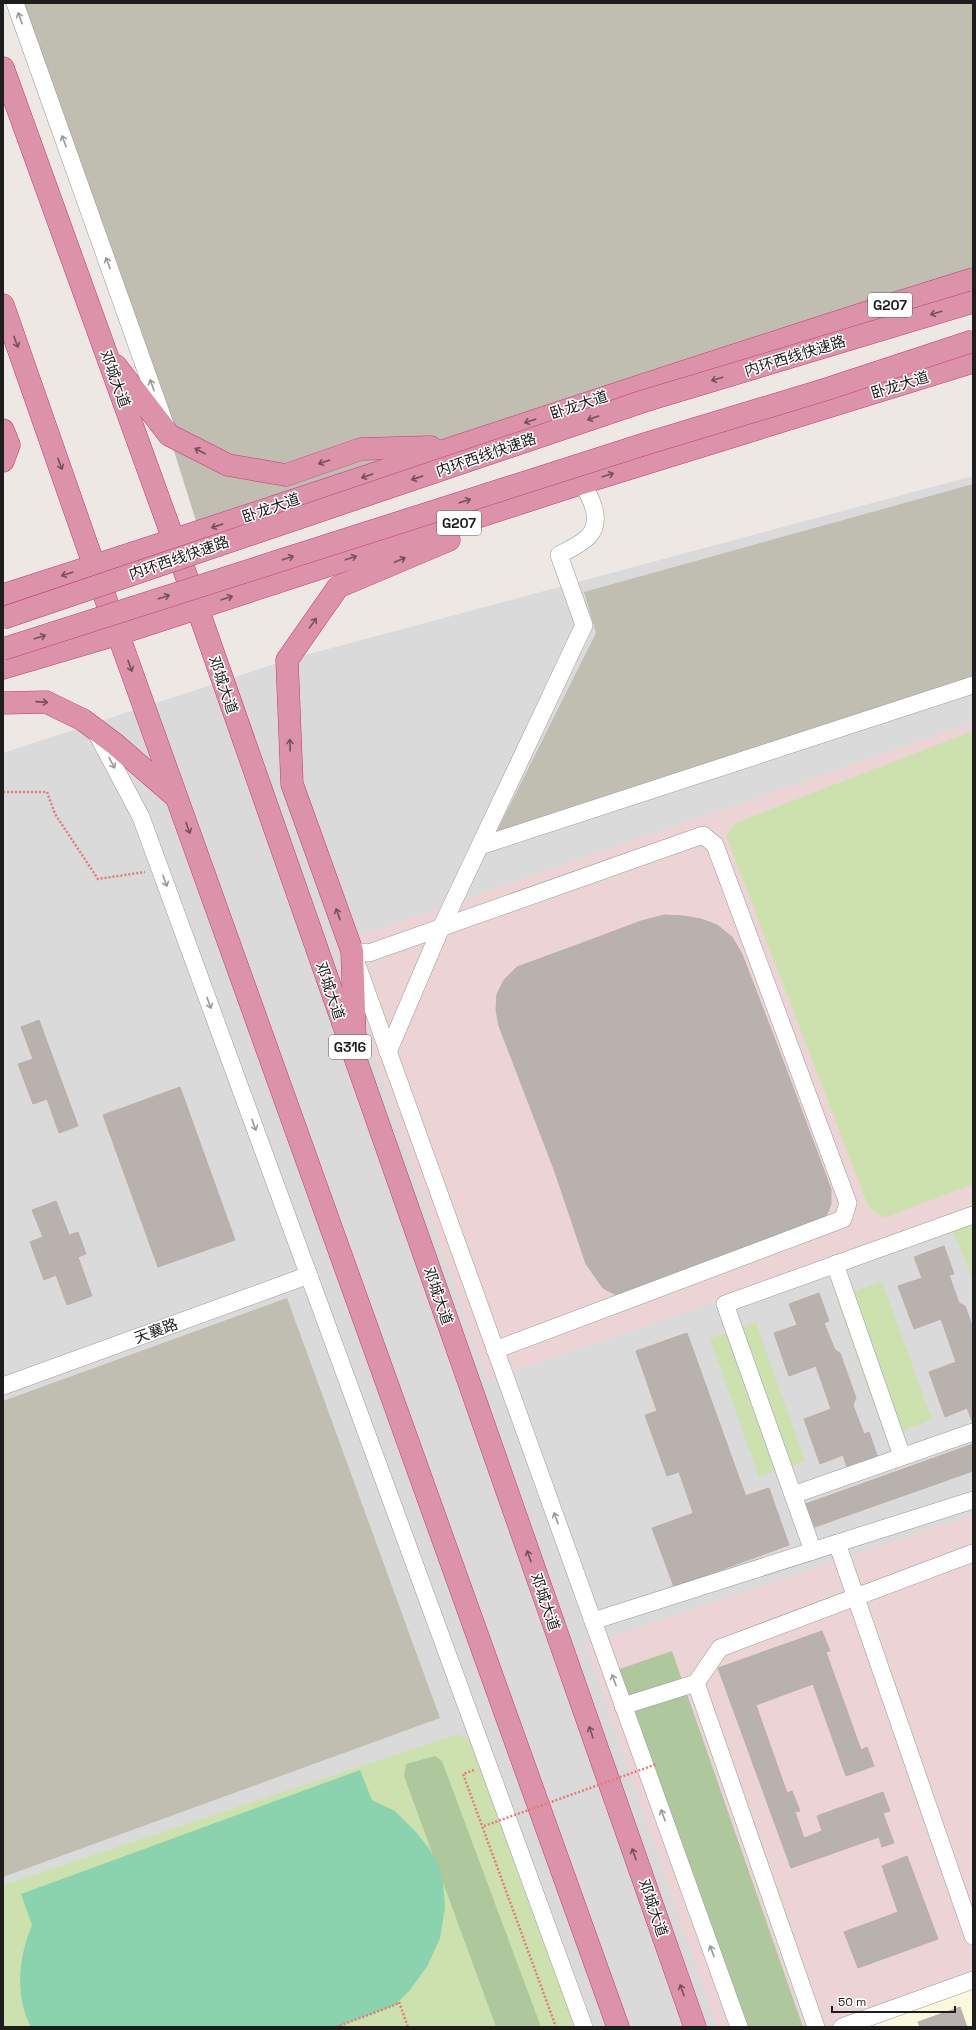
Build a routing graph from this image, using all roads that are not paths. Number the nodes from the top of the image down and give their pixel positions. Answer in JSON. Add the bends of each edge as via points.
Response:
{"nodes":[{"id":1,"x":15,"y":3,"type":"edge"},
{"id":2,"x":3,"y":68,"type":"edge"},
{"id":3,"x":973,"y":271,"type":"edge"},
{"id":4,"x":973,"y":279,"type":"edge"},
{"id":5,"x":973,"y":302,"type":"edge"},
{"id":6,"x":3,"y":305,"type":"edge"},
{"id":7,"x":973,"y":341,"type":"edge"},
{"id":8,"x":104,"y":350,"type":"junction"},
{"id":9,"x":973,"y":362,"type":"edge"},
{"id":10,"x":973,"y":368,"type":"edge"},
{"id":11,"x":563,"y":411,"type":"junction"},
{"id":12,"x":3,"y":430,"type":"edge"},
{"id":13,"x":169,"y":435,"type":"junction"},
{"id":14,"x":456,"y":446,"type":"junction"},
{"id":15,"x":659,"y":459,"type":"junction"},
{"id":16,"x":3,"y":461,"type":"edge"},
{"id":17,"x":582,"y":483,"type":"junction"},
{"id":18,"x":174,"y":541,"type":"junction"},
{"id":19,"x":94,"y":566,"type":"junction"},
{"id":20,"x":3,"y":595,"type":"edge"},
{"id":21,"x":196,"y":608,"type":"junction"},
{"id":22,"x":3,"y":618,"type":"edge"},
{"id":23,"x":118,"y":634,"type":"junction"},
{"id":24,"x":3,"y":649,"type":"edge"},
{"id":25,"x":3,"y":668,"type":"edge"},
{"id":26,"x":973,"y":685,"type":"edge"},
{"id":27,"x":3,"y":703,"type":"edge"},
{"id":28,"x":94,"y":728,"type":"junction"},
{"id":29,"x":178,"y":799,"type":"junction"},
{"id":30,"x":480,"y":846,"type":"junction"},
{"id":31,"x":441,"y":928,"type":"junction"},
{"id":32,"x":352,"y":951,"type":"junction"},
{"id":33,"x":388,"y":1052,"type":"junction"},
{"id":34,"x":356,"y":1062,"type":"junction"},
{"id":35,"x":973,"y":1215,"type":"edge"},
{"id":36,"x":835,"y":1264,"type":"junction"},
{"id":37,"x":309,"y":1276,"type":"junction"},
{"id":38,"x":495,"y":1350,"type":"junction"},
{"id":39,"x":3,"y":1386,"type":"edge"},
{"id":40,"x":973,"y":1432,"type":"edge"},
{"id":41,"x":902,"y":1456,"type":"junction"},
{"id":42,"x":793,"y":1495,"type":"junction"},
{"id":43,"x":973,"y":1500,"type":"edge"},
{"id":44,"x":837,"y":1543,"type":"junction"},
{"id":45,"x":813,"y":1551,"type":"junction"},
{"id":46,"x":973,"y":1553,"type":"edge"},
{"id":47,"x":855,"y":1598,"type":"junction"},
{"id":48,"x":593,"y":1621,"type":"junction"},
{"id":49,"x":696,"y":1683,"type":"junction"},
{"id":50,"x":623,"y":1706,"type":"junction"},
{"id":51,"x":973,"y":1936,"type":"edge"},
{"id":52,"x":973,"y":1980,"type":"edge"},
{"id":53,"x":584,"y":2027,"type":"edge"},
{"id":54,"x":618,"y":2027,"type":"edge"},
{"id":55,"x":695,"y":2027,"type":"edge"},
{"id":56,"x":739,"y":2027,"type":"edge"},
{"id":57,"x":816,"y":2027,"type":"edge"},
{"id":58,"x":842,"y":2027,"type":"edge"}],
"edges":[{"from":13,"to":1,"type":"street","one_way":true},
{"from":2,"to":8,"type":"highway","name":"邓城大道","number":"G316"},
{"from":3,"to":11,"type":"highway","via":[[685,362]]},
{"from":4,"to":11,"type":"highway","name":"卧龙大道","number":"G207"},
{"from":5,"to":22,"type":"highway","name":"内环西线快速路","one_way":true,"bridge":true,"via":[[644,401]]},
{"from":6,"to":19,"type":"highway","one_way":true},
{"from":24,"to":7,"type":"highway","one_way":true,"bridge":true,"via":[[645,444],[827,390]]},
{"from":8,"to":13,"type":"highway"},
{"from":8,"to":18,"type":"highway","name":"邓城大道","number":"G316"},
{"from":9,"to":15,"type":"highway","name":"卧龙大道","number":"G207"},
{"from":10,"to":15,"type":"highway","via":[[746,440]]},
{"from":11,"to":14,"type":"highway","name":"卧龙大道","number":"G207","one_way":true},
{"from":12,"to":16,"type":"highway","via":[[9,445]]},
{"from":14,"to":13,"type":"highway","one_way":true,"via":[[361,449],[286,475],[228,465]]},
{"from":14,"to":18,"type":"highway","name":"卧龙大道","number":"G207","one_way":true},
{"from":17,"to":15,"type":"highway","name":"卧龙大道","number":"G207","one_way":true},
{"from":21,"to":17,"type":"highway","name":"卧龙大道","number":"G207","one_way":true},
{"from":17,"to":30,"type":"street","via":[[593,502],[595,522],[589,536],[560,555],[584,625]]},
{"from":32,"to":17,"type":"highway","one_way":true,"via":[[292,784],[287,660],[338,587]]},
{"from":18,"to":19,"type":"highway","name":"卧龙大道","number":"G207"},
{"from":18,"to":21,"type":"highway","name":"邓城大道","number":"G316"},
{"from":19,"to":20,"type":"highway","name":"卧龙大道","number":"G207","one_way":true},
{"from":19,"to":23,"type":"highway"},
{"from":21,"to":23,"type":"highway","name":"卧龙大道","number":"G207"},
{"from":21,"to":34,"type":"highway","name":"邓城大道","number":"G316"},
{"from":23,"to":25,"type":"highway","name":"卧龙大道","number":"G207"},
{"from":23,"to":29,"type":"highway","one_way":true},
{"from":26,"to":30,"type":"street"},
{"from":27,"to":28,"type":"highway","one_way":true,"via":[[46,702]]},
{"from":28,"to":29,"type":"highway"},
{"from":28,"to":37,"type":"street","one_way":true,"via":[[141,817]]},
{"from":29,"to":54,"type":"highway","one_way":true},
{"from":30,"to":31,"type":"street"},
{"from":31,"to":32,"type":"street","via":[[369,953]]},
{"from":31,"to":33,"type":"street"},
{"from":31,"to":38,"type":"street","via":[[703,835],[715,845],[848,1202],[843,1219]]},
{"from":32,"to":33,"type":"street"},
{"from":32,"to":34,"type":"highway"},
{"from":33,"to":38,"type":"street"},
{"from":55,"to":34,"type":"highway","name":"邓城大道","number":"G316","one_way":true},
{"from":35,"to":36,"type":"street"},
{"from":36,"to":41,"type":"street"},
{"from":36,"to":42,"type":"street","via":[[725,1304]]},
{"from":37,"to":39,"type":"street","name":"天襄路"},
{"from":37,"to":53,"type":"street"},
{"from":48,"to":38,"type":"street","one_way":true},
{"from":40,"to":41,"type":"street"},
{"from":41,"to":42,"type":"street"},
{"from":42,"to":45,"type":"street"},
{"from":43,"to":44,"type":"street"},
{"from":44,"to":45,"type":"street"},
{"from":44,"to":47,"type":"street"},
{"from":45,"to":48,"type":"street"},
{"from":46,"to":47,"type":"street"},
{"from":47,"to":49,"type":"street","via":[[720,1648]]},
{"from":47,"to":51,"type":"street"},
{"from":50,"to":48,"type":"street","one_way":true},
{"from":49,"to":50,"type":"street"},
{"from":49,"to":57,"type":"street"},
{"from":56,"to":50,"type":"street","one_way":true},
{"from":52,"to":58,"type":"street"}]}
